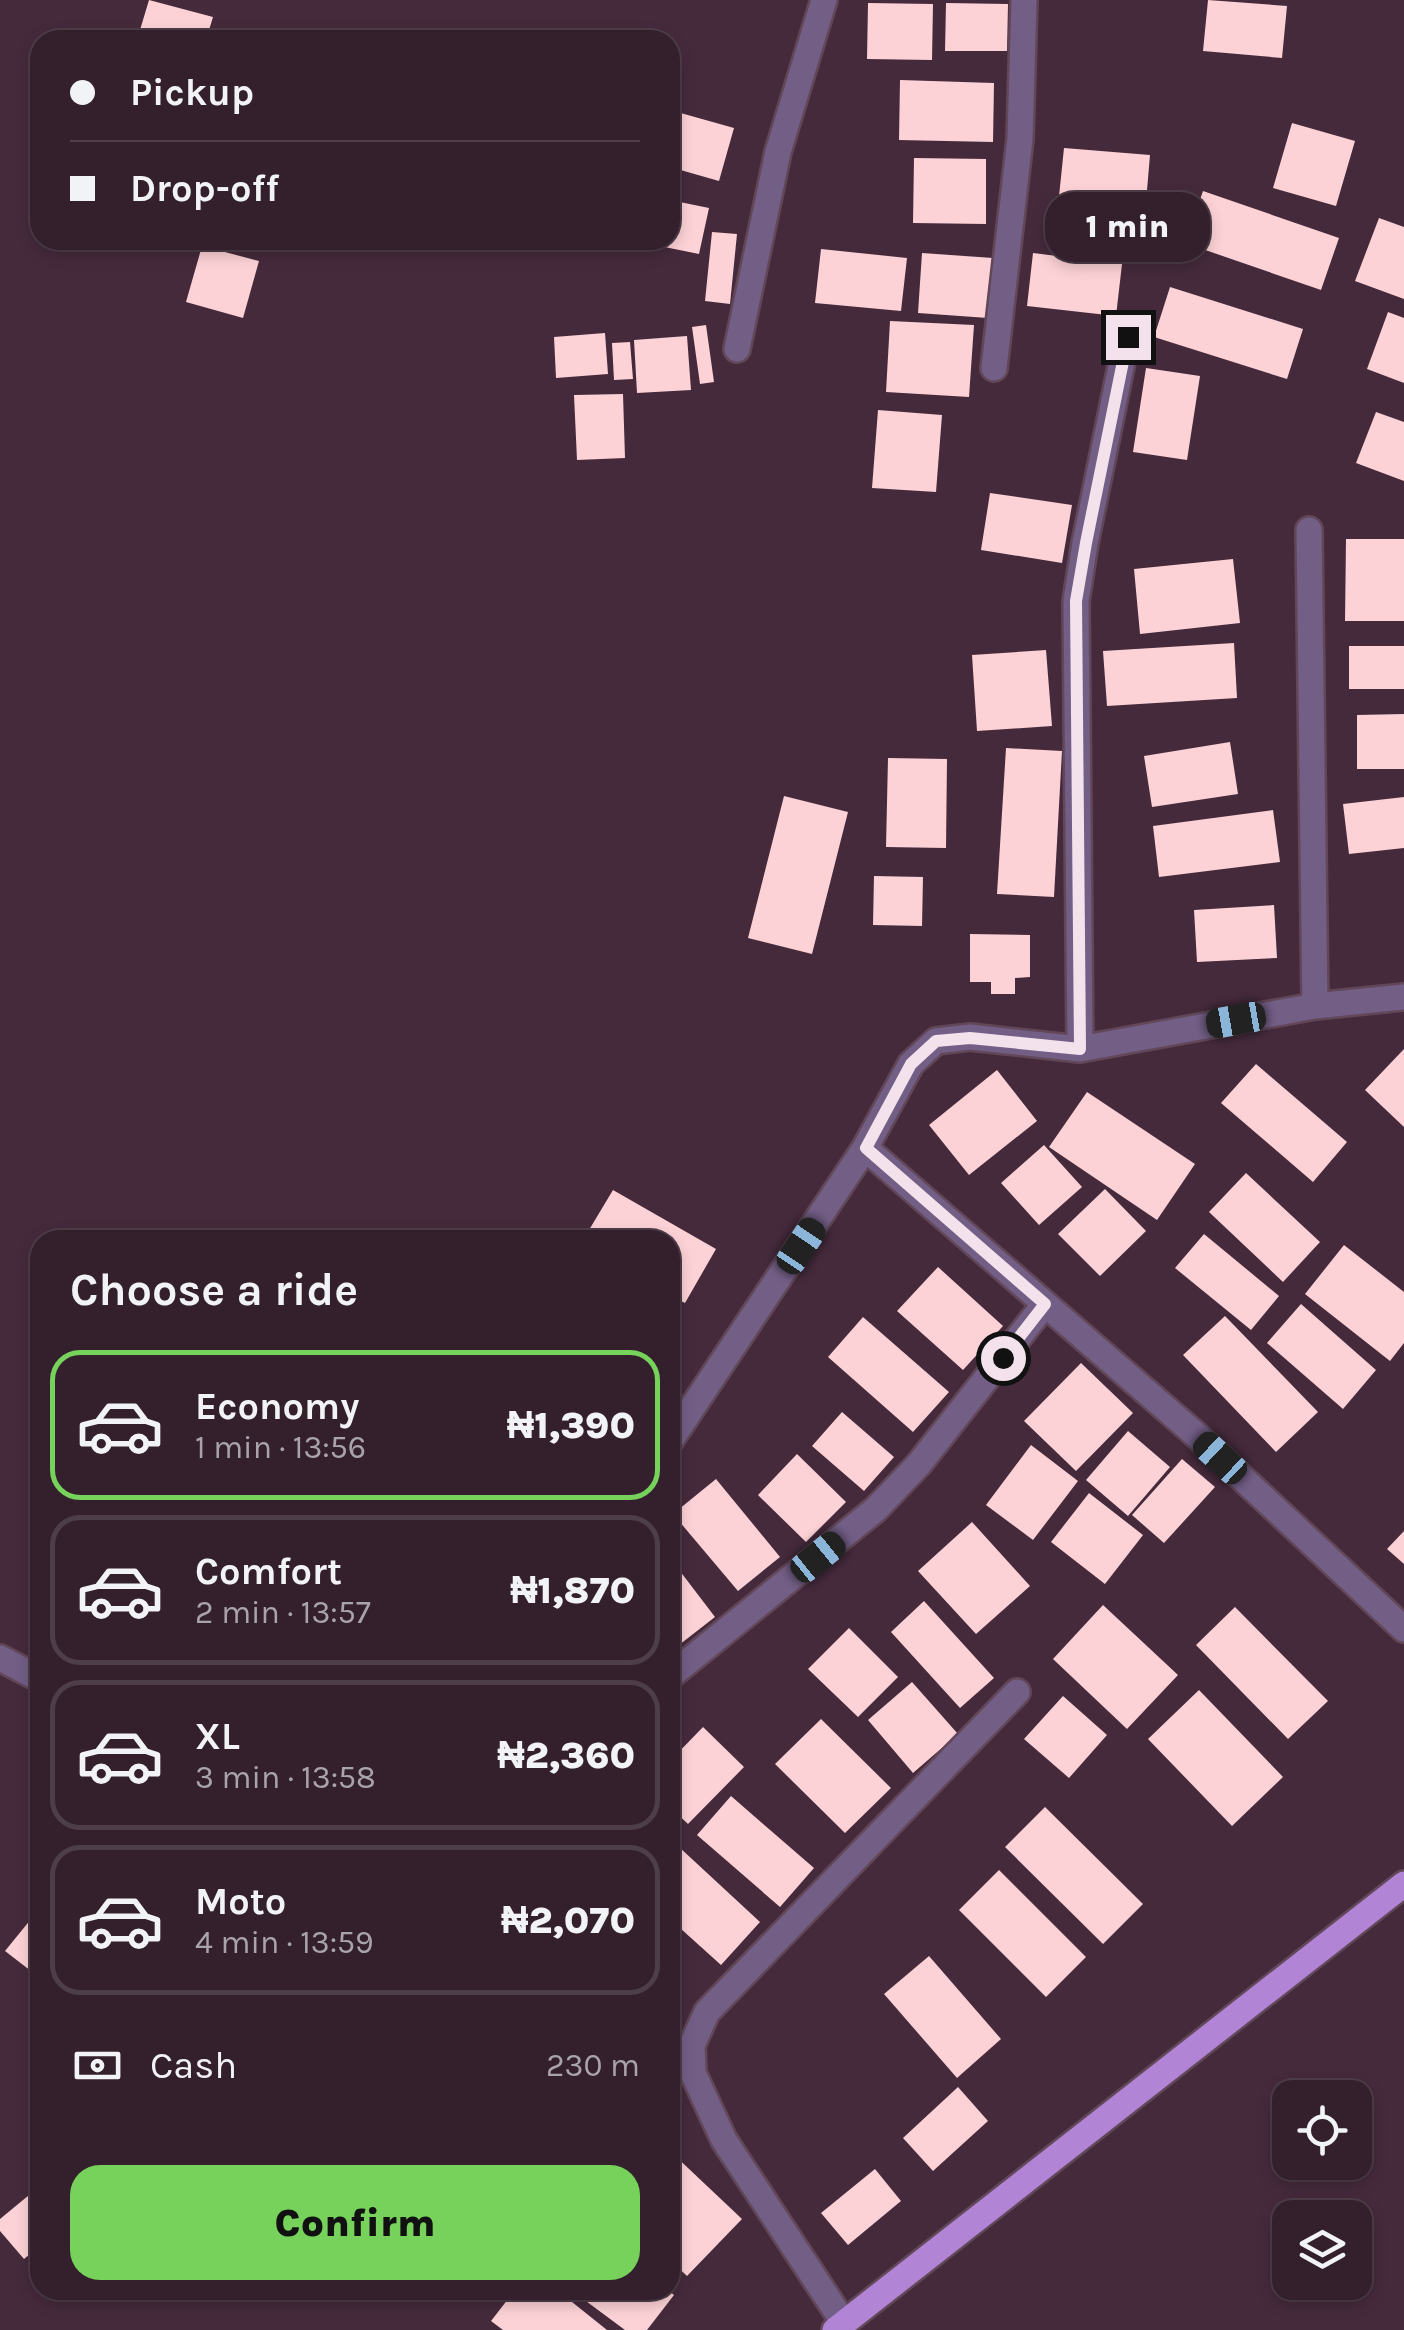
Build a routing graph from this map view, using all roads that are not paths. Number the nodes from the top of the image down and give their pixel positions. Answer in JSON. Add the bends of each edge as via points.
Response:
{"nodes":[{"id":1,"x":824,"y":0,"type":"edge"},
{"id":2,"x":1024,"y":0,"type":"edge"},
{"id":3,"x":1128,"y":337,"type":"dead end"},
{"id":4,"x":737,"y":349,"type":"dead end"},
{"id":5,"x":994,"y":368,"type":"dead end"},
{"id":6,"x":1309,"y":530,"type":"dead end"},
{"id":7,"x":1404,"y":997,"type":"edge"},
{"id":8,"x":1315,"y":1006,"type":"junction"},
{"id":9,"x":1080,"y":1049,"type":"junction"},
{"id":10,"x":866,"y":1148,"type":"junction"},
{"id":11,"x":1045,"y":1304,"type":"junction"},
{"id":12,"x":680,"y":1427,"type":"edge"},
{"id":13,"x":1404,"y":1630,"type":"edge"},
{"id":14,"x":0,"y":1658,"type":"edge"},
{"id":15,"x":680,"y":1668,"type":"edge"},
{"id":16,"x":30,"y":1674,"type":"edge"},
{"id":17,"x":1018,"y":1692,"type":"dead end"},
{"id":18,"x":1404,"y":1884,"type":"edge"},
{"id":19,"x":839,"y":2326,"type":"edge"}],
"edges":[{"from":1,"to":4,"type":"street","via":[[778,152]]},
{"from":2,"to":5,"type":"street","via":[[1020,139]]},
{"from":3,"to":9,"type":"street","via":[[1076,601]]},
{"from":6,"to":8,"type":"street"},
{"from":7,"to":8,"type":"street"},
{"from":8,"to":9,"type":"street"},
{"from":9,"to":10,"type":"street","via":[[936,1041],[911,1064]]},
{"from":10,"to":11,"type":"street"},
{"from":10,"to":12,"type":"street"},
{"from":11,"to":13,"type":"street"},
{"from":11,"to":15,"type":"street","via":[[876,1509]]},
{"from":14,"to":16,"type":"street"},
{"from":17,"to":19,"type":"street","via":[[707,2012],[692,2045],[693,2073],[724,2140]]},
{"from":18,"to":19,"type":"main road"}]}
